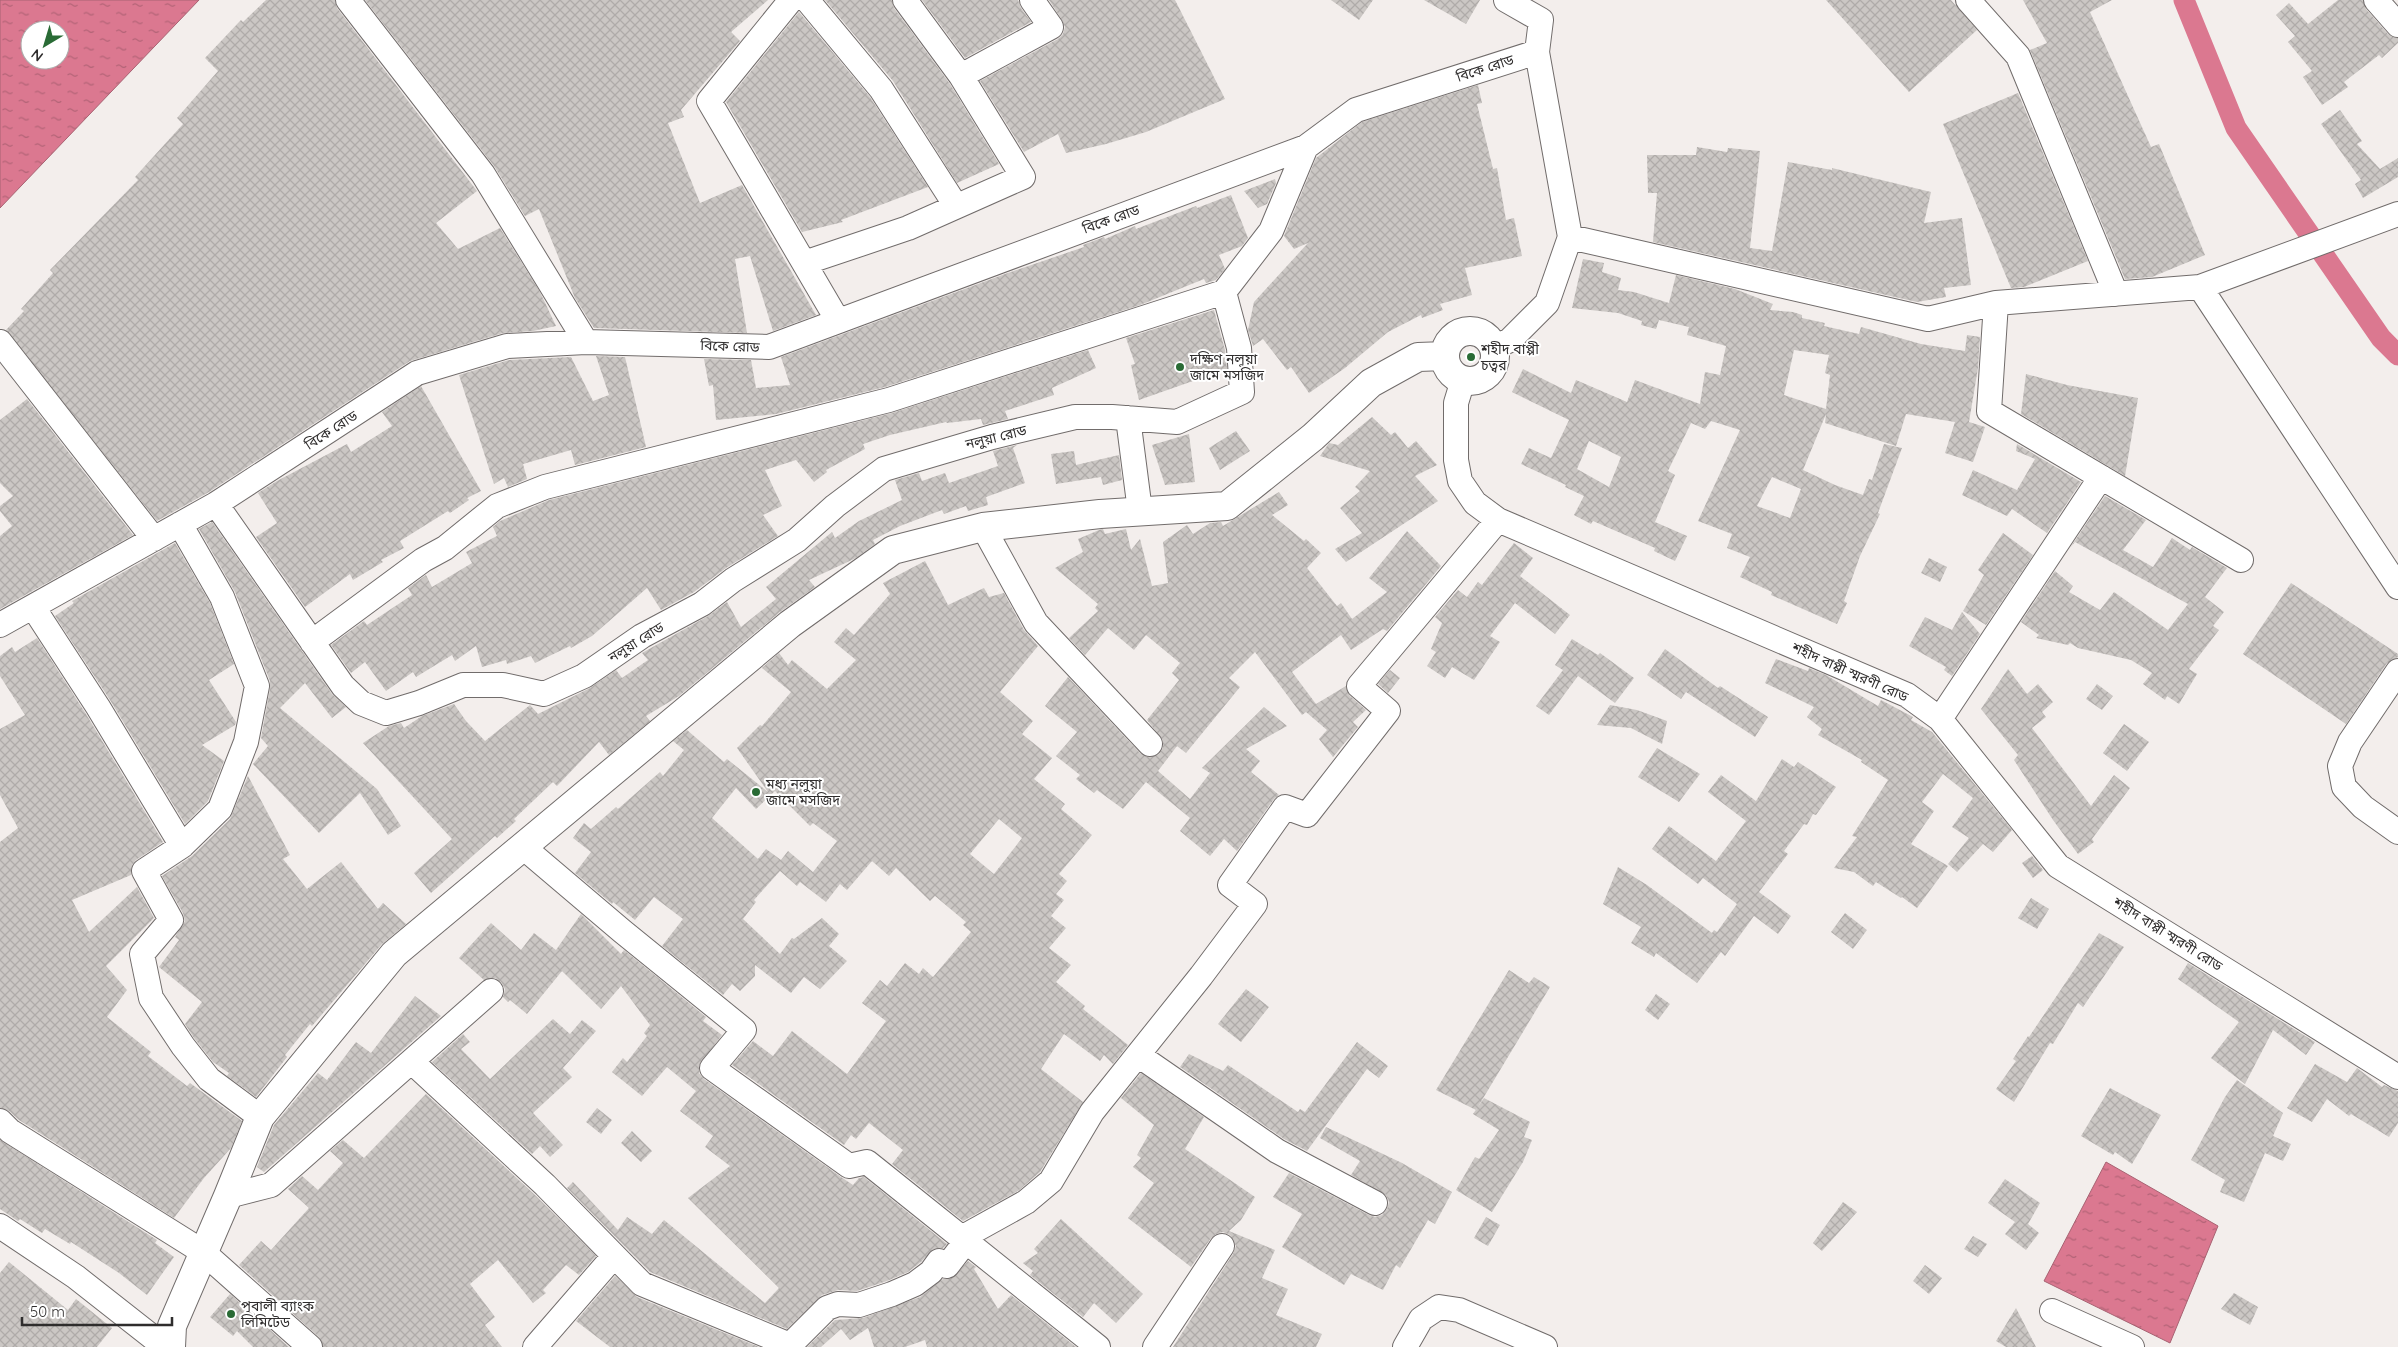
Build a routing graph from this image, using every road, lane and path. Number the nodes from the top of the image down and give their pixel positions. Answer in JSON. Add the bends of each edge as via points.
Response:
{"nodes":[{"id":1,"x":348,"y":0,"type":"edge"},
{"id":2,"x":791,"y":0,"type":"edge"},
{"id":3,"x":807,"y":0,"type":"edge"},
{"id":4,"x":905,"y":0,"type":"edge"},
{"id":5,"x":1032,"y":0,"type":"edge"},
{"id":6,"x":1506,"y":0,"type":"edge"},
{"id":7,"x":1968,"y":0,"type":"edge"},
{"id":8,"x":2376,"y":0,"type":"edge"},
{"id":9,"x":1541,"y":10,"type":"edge"},
{"id":10,"x":2398,"y":25,"type":"edge"},
{"id":11,"x":1536,"y":52,"type":"junction"},
{"id":12,"x":960,"y":76,"type":"junction"},
{"id":13,"x":1306,"y":147,"type":"junction"},
{"id":14,"x":956,"y":206,"type":"junction"},
{"id":15,"x":2398,"y":214,"type":"edge"},
{"id":16,"x":1570,"y":237,"type":"junction"},
{"id":17,"x":804,"y":263,"type":"junction"},
{"id":18,"x":2200,"y":287,"type":"junction"},
{"id":19,"x":1224,"y":292,"type":"junction"},
{"id":20,"x":2116,"y":294,"type":"junction"},
{"id":21,"x":1996,"y":303,"type":"junction"},
{"id":22,"x":838,"y":321,"type":"junction"},
{"id":23,"x":0,"y":342,"type":"edge"},
{"id":24,"x":586,"y":342,"type":"junction"},
{"id":25,"x":1493,"y":348,"type":"junction"},
{"id":26,"x":1445,"y":356,"type":"junction"},
{"id":27,"x":1464,"y":380,"type":"junction"},
{"id":28,"x":1128,"y":418,"type":"junction"},
{"id":29,"x":2101,"y":477,"type":"junction"},
{"id":30,"x":216,"y":504,"type":"junction"},
{"id":31,"x":1140,"y":511,"type":"junction"},
{"id":32,"x":1498,"y":520,"type":"junction"},
{"id":33,"x":180,"y":524,"type":"junction"},
{"id":34,"x":983,"y":527,"type":"junction"},
{"id":35,"x":154,"y":539,"type":"junction"},
{"id":36,"x":2241,"y":560,"type":"dead end"},
{"id":37,"x":2398,"y":587,"type":"edge"},
{"id":38,"x":32,"y":607,"type":"junction"},
{"id":39,"x":0,"y":625,"type":"edge"},
{"id":40,"x":312,"y":642,"type":"junction"},
{"id":41,"x":2398,"y":671,"type":"edge"},
{"id":42,"x":1940,"y":719,"type":"junction"},
{"id":43,"x":1150,"y":744,"type":"dead end"},
{"id":44,"x":2398,"y":832,"type":"edge"},
{"id":45,"x":182,"y":846,"type":"junction"},
{"id":46,"x":523,"y":847,"type":"junction"},
{"id":47,"x":491,"y":991,"type":"dead end"},
{"id":48,"x":1138,"y":1055,"type":"junction"},
{"id":49,"x":412,"y":1062,"type":"junction"},
{"id":50,"x":2398,"y":1077,"type":"edge"},
{"id":51,"x":260,"y":1117,"type":"junction"},
{"id":52,"x":0,"y":1121,"type":"edge"},
{"id":53,"x":228,"y":1196,"type":"junction"},
{"id":54,"x":1375,"y":1203,"type":"dead end"},
{"id":55,"x":0,"y":1226,"type":"edge"},
{"id":56,"x":965,"y":1239,"type":"junction"},
{"id":57,"x":1222,"y":1246,"type":"dead end"},
{"id":58,"x":203,"y":1252,"type":"junction"},
{"id":59,"x":614,"y":1256,"type":"junction"},
{"id":60,"x":2052,"y":1311,"type":"dead end"},
{"id":61,"x":163,"y":1341,"type":"edge"},
{"id":62,"x":310,"y":1347,"type":"edge"},
{"id":63,"x":535,"y":1347,"type":"edge"},
{"id":64,"x":1098,"y":1347,"type":"edge"},
{"id":65,"x":1155,"y":1347,"type":"edge"},
{"id":66,"x":1405,"y":1347,"type":"edge"},
{"id":67,"x":1545,"y":1347,"type":"edge"},
{"id":68,"x":2132,"y":1347,"type":"edge"}],
"edges":[{"from":1,"to":24,"type":"street","via":[[483,174]]},
{"from":2,"to":17,"type":"street","via":[[709,101]]},
{"from":3,"to":14,"type":"street","via":[[881,89]]},
{"from":4,"to":12,"type":"street"},
{"from":5,"to":12,"type":"street","via":[[1051,27]]},
{"from":6,"to":9,"type":"street"},
{"from":7,"to":20,"type":"street","via":[[2018,56]]},
{"from":8,"to":10,"type":"street"},
{"from":9,"to":11,"type":"street"},
{"from":11,"to":13,"type":"street","name":"বিকে রোড","via":[[1356,110]]},
{"from":11,"to":16,"type":"street"},
{"from":12,"to":14,"type":"street","via":[[1023,177]]},
{"from":13,"to":19,"type":"street","via":[[1271,230]]},
{"from":13,"to":22,"type":"street","name":"বিকে রোড"},
{"from":14,"to":17,"type":"street","via":[[908,228]]},
{"from":15,"to":18,"type":"street"},
{"from":16,"to":21,"type":"street","via":[[1928,319]]},
{"from":16,"to":25,"type":"street","via":[[1547,303],[1510,340]]},
{"from":17,"to":22,"type":"street"},
{"from":18,"to":20,"type":"street"},
{"from":18,"to":37,"type":"street"},
{"from":19,"to":28,"type":"street","name":"নলুয়া রোড","via":[[1239,348],[1242,392],[1177,422]]},
{"from":19,"to":40,"type":"street","via":[[889,400],[545,487],[497,506],[445,548],[423,560]]},
{"from":20,"to":21,"type":"street"},
{"from":21,"to":29,"type":"street","via":[[1990,412]]},
{"from":22,"to":24,"type":"street","name":"বিকে রোড","via":[[769,347]]},
{"from":23,"to":35,"type":"street"},
{"from":24,"to":30,"type":"street","name":"বিকে রোড","via":[[507,346],[417,373]]},
{"from":25,"to":26,"type":"main road","via":[[1482,335],[1465,332],[1451,340]]},
{"from":25,"to":27,"type":"main road","via":[[1494,363],[1490,370],[1479,380]]},
{"from":26,"to":27,"type":"main road","via":[[1450,372]]},
{"from":26,"to":31,"type":"main road","via":[[1418,357],[1371,383],[1313,437],[1227,506]]},
{"from":27,"to":32,"type":"street","name":"শহীদ বাপ্পী স্মরণী রোড","via":[[1456,403],[1456,460],[1460,481],[1475,503]]},
{"from":28,"to":31,"type":"street"},
{"from":28,"to":40,"type":"street","name":"নলুয়া রোড","via":[[1075,417],[992,437],[884,469],[797,540],[733,580],[702,604],[642,636],[584,676],[544,694],[503,685],[463,685],[386,713],[355,698]]},
{"from":29,"to":36,"type":"street"},
{"from":29,"to":42,"type":"street"},
{"from":30,"to":33,"type":"street","name":"বিকে রোড"},
{"from":30,"to":40,"type":"street"},
{"from":31,"to":34,"type":"main road"},
{"from":32,"to":42,"type":"street","name":"শহীদ বাপ্পী স্মরণী রোড","via":[[1907,695]]},
{"from":32,"to":48,"type":"street","via":[[1359,686],[1388,711],[1307,815],[1285,807],[1230,885],[1255,904]]},
{"from":33,"to":35,"type":"street","name":"বিকে রোড"},
{"from":33,"to":45,"type":"street","via":[[222,597],[257,686],[246,742],[220,809]]},
{"from":34,"to":43,"type":"street","via":[[1036,623]]},
{"from":34,"to":46,"type":"main road","via":[[894,550],[790,624]]},
{"from":35,"to":38,"type":"street","name":"বিকে রোড"},
{"from":38,"to":39,"type":"street","name":"বিকে রোড"},
{"from":38,"to":45,"type":"street","via":[[98,707]]},
{"from":41,"to":44,"type":"street","via":[[2350,742],[2340,766],[2344,787],[2363,807]]},
{"from":42,"to":50,"type":"street","name":"শহীদ বাপ্পী স্মরণী রোড","via":[[2058,866]]},
{"from":45,"to":51,"type":"street","via":[[144,871],[172,920],[142,954],[151,998],[209,1079]]},
{"from":46,"to":51,"type":"main road","via":[[394,954]]},
{"from":46,"to":56,"type":"street","via":[[744,1030],[712,1068],[849,1166],[867,1162]]},
{"from":47,"to":49,"type":"street"},
{"from":48,"to":54,"type":"street","via":[[1277,1151]]},
{"from":48,"to":56,"type":"street","via":[[1092,1112],[1051,1181],[1026,1202]]},
{"from":49,"to":53,"type":"street","via":[[270,1185]]},
{"from":49,"to":59,"type":"street","via":[[545,1185]]},
{"from":51,"to":53,"type":"main road"},
{"from":52,"to":58,"type":"street","via":[[10,1131]]},
{"from":53,"to":58,"type":"main road"},
{"from":55,"to":61,"type":"street","via":[[76,1276]]},
{"from":56,"to":59,"type":"street","via":[[947,1266],[939,1261],[915,1284],[859,1305],[838,1304],[827,1308],[790,1345],[642,1284]]},
{"from":56,"to":64,"type":"street"},
{"from":57,"to":65,"type":"street"},
{"from":58,"to":61,"type":"main road"},
{"from":58,"to":62,"type":"street"},
{"from":59,"to":63,"type":"street"},
{"from":60,"to":68,"type":"street"},
{"from":66,"to":67,"type":"street","via":[[1421,1320],[1439,1307],[1459,1310]]}]}
